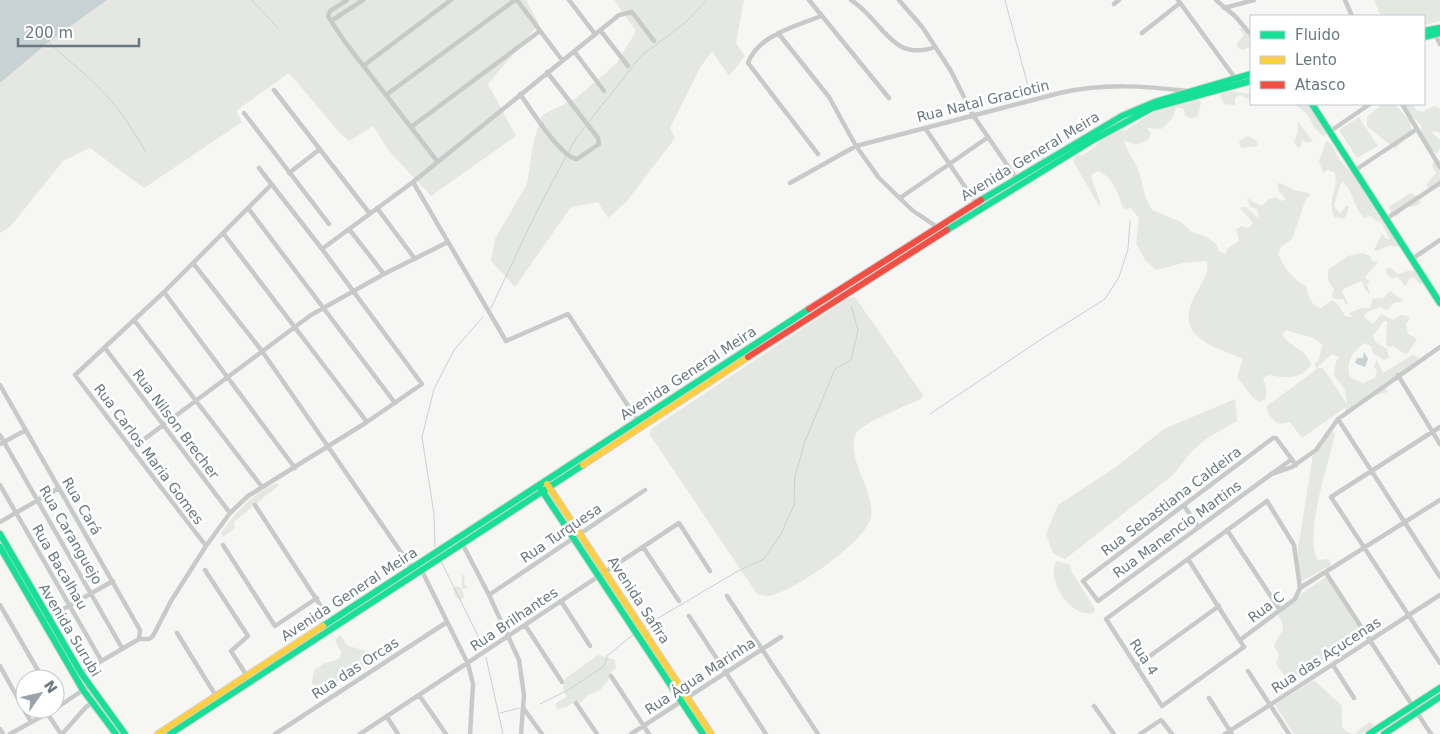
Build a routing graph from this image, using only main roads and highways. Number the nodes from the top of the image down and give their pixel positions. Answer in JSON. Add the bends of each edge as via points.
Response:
{"nodes":[{"id":1,"x":1440,"y":28,"type":"edge"},
{"id":2,"x":1425,"y":32,"type":"edge"},
{"id":3,"x":1250,"y":75,"type":"edge"},
{"id":4,"x":1250,"y":81,"type":"edge"},
{"id":5,"x":1236,"y":82,"type":"junction"},
{"id":6,"x":1313,"y":105,"type":"edge"},
{"id":7,"x":1016,"y":178,"type":"junction"},
{"id":8,"x":1020,"y":185,"type":"junction"},
{"id":9,"x":939,"y":230,"type":"junction"},
{"id":10,"x":1440,"y":302,"type":"edge"},
{"id":11,"x":543,"y":486,"type":"junction"},
{"id":12,"x":0,"y":534,"type":"edge"},
{"id":13,"x":0,"y":547,"type":"edge"},
{"id":14,"x":417,"y":569,"type":"junction"},
{"id":15,"x":46,"y":619,"type":"junction"},
{"id":16,"x":636,"y":625,"type":"junction"},
{"id":17,"x":86,"y":688,"type":"junction"},
{"id":18,"x":1440,"y":688,"type":"edge"},
{"id":19,"x":1440,"y":697,"type":"edge"},
{"id":20,"x":685,"y":700,"type":"junction"},
{"id":21,"x":116,"y":734,"type":"edge"},
{"id":22,"x":126,"y":734,"type":"edge"},
{"id":23,"x":158,"y":734,"type":"edge"},
{"id":24,"x":170,"y":734,"type":"edge"},
{"id":25,"x":703,"y":734,"type":"edge"},
{"id":26,"x":711,"y":734,"type":"edge"},
{"id":27,"x":1369,"y":734,"type":"edge"},
{"id":28,"x":1384,"y":734,"type":"edge"}],
"edges":[{"from":1,"to":2,"type":"main road"},
{"from":3,"to":5,"type":"main road","name":"Avenida General Meira"},
{"from":4,"to":5,"type":"main road","name":"Avenida General Meira"},
{"from":5,"to":7,"type":"main road","name":"Avenida General Meira","via":[[1155,102],[1122,116]]},
{"from":5,"to":8,"type":"main road","name":"Avenida General Meira","via":[[1152,108]]},
{"from":6,"to":10,"type":"main road"},
{"from":7,"to":8,"type":"main road"},
{"from":7,"to":9,"type":"main road","name":"Avenida General Meira"},
{"from":8,"to":9,"type":"main road","name":"Avenida General Meira"},
{"from":9,"to":11,"type":"main road","name":"Avenida General Meira"},
{"from":11,"to":14,"type":"main road","name":"Avenida General Meira"},
{"from":11,"to":14,"type":"main road","name":"Avenida General Meira","via":[[462,543]]},
{"from":11,"to":16,"type":"main road","name":"Avenida Safira","via":[[599,576]]},
{"from":11,"to":16,"type":"main road","name":"Avenida Safira","via":[[580,533]]},
{"from":12,"to":15,"type":"main road","name":"Avenida Surubi"},
{"from":13,"to":15,"type":"main road","name":"Avenida Surubi"},
{"from":14,"to":23,"type":"main road","name":"Avenida General Meira","via":[[328,617],[247,676]]},
{"from":14,"to":24,"type":"main road","name":"Avenida General Meira"},
{"from":15,"to":17,"type":"main road","name":"Avenida Surubi"},
{"from":15,"to":17,"type":"main road","name":"Avenida Surubi","via":[[81,673]]},
{"from":16,"to":20,"type":"main road","name":"Avenida Safira"},
{"from":17,"to":21,"type":"main road","name":"Avenida Surubi","via":[[92,703]]},
{"from":17,"to":22,"type":"main road","name":"Avenida Surubi","via":[[101,701]]},
{"from":18,"to":27,"type":"main road"},
{"from":19,"to":28,"type":"main road"},
{"from":20,"to":25,"type":"main road","name":"Avenida Safira"},
{"from":20,"to":26,"type":"main road","name":"Avenida Safira"}]}
